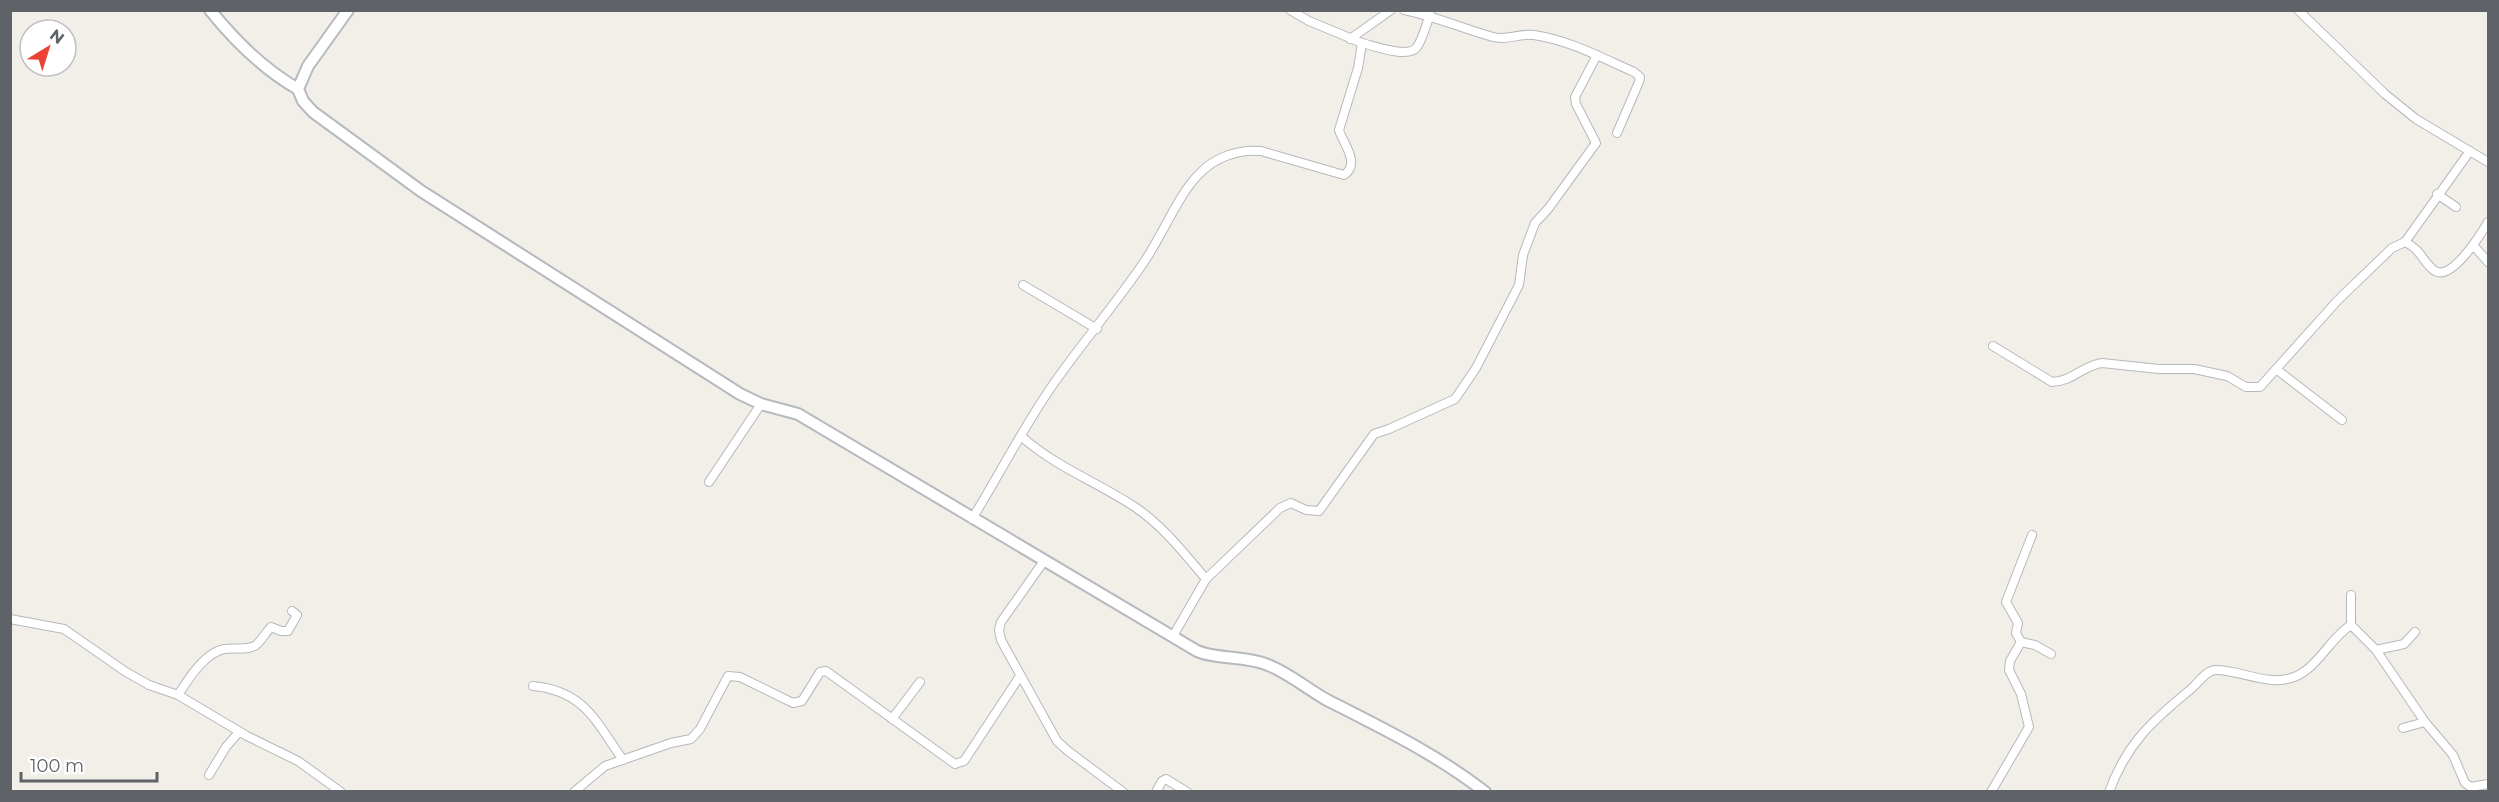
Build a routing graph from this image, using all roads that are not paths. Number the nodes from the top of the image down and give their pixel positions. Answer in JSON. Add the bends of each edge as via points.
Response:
{"nodes":[{"id":1,"x":210,"y":10,"type":"edge"},
{"id":2,"x":348,"y":10,"type":"edge"},
{"id":3,"x":1290,"y":10,"type":"edge"},
{"id":4,"x":1391,"y":10,"type":"edge"},
{"id":5,"x":1404,"y":10,"type":"edge"},
{"id":6,"x":2298,"y":10,"type":"edge"},
{"id":7,"x":1430,"y":15,"type":"junction"},
{"id":8,"x":1350,"y":39,"type":"junction"},
{"id":9,"x":1362,"y":43,"type":"junction"},
{"id":10,"x":1598,"y":56,"type":"junction"},
{"id":11,"x":298,"y":89,"type":"junction"},
{"id":12,"x":1617,"y":133,"type":"dead end"},
{"id":13,"x":2470,"y":151,"type":"junction"},
{"id":14,"x":2488,"y":162,"type":"edge"},
{"id":15,"x":2438,"y":194,"type":"junction"},
{"id":16,"x":2456,"y":207,"type":"dead end"},
{"id":17,"x":2488,"y":222,"type":"edge"},
{"id":18,"x":2405,"y":242,"type":"junction"},
{"id":19,"x":2473,"y":245,"type":"junction"},
{"id":20,"x":2488,"y":262,"type":"edge"},
{"id":21,"x":1023,"y":285,"type":"dead end"},
{"id":22,"x":1097,"y":329,"type":"junction"},
{"id":23,"x":1993,"y":346,"type":"dead end"},
{"id":24,"x":2277,"y":369,"type":"junction"},
{"id":25,"x":761,"y":404,"type":"junction"},
{"id":26,"x":2342,"y":420,"type":"dead end"},
{"id":27,"x":1022,"y":437,"type":"junction"},
{"id":28,"x":709,"y":482,"type":"dead end"},
{"id":29,"x":972,"y":519,"type":"junction"},
{"id":30,"x":2032,"y":536,"type":"dead end"},
{"id":31,"x":1044,"y":561,"type":"junction"},
{"id":32,"x":1206,"y":579,"type":"junction"},
{"id":33,"x":2351,"y":595,"type":"dead end"},
{"id":34,"x":292,"y":611,"type":"dead end"},
{"id":35,"x":10,"y":619,"type":"edge"},
{"id":36,"x":2351,"y":625,"type":"junction"},
{"id":37,"x":2415,"y":632,"type":"dead end"},
{"id":38,"x":1173,"y":636,"type":"junction"},
{"id":39,"x":2021,"y":642,"type":"junction"},
{"id":40,"x":2376,"y":650,"type":"junction"},
{"id":41,"x":2052,"y":654,"type":"dead end"},
{"id":42,"x":1020,"y":676,"type":"junction"},
{"id":43,"x":920,"y":682,"type":"dead end"},
{"id":44,"x":533,"y":686,"type":"dead end"},
{"id":45,"x":178,"y":695,"type":"junction"},
{"id":46,"x":892,"y":719,"type":"junction"},
{"id":47,"x":2425,"y":722,"type":"junction"},
{"id":48,"x":2403,"y":728,"type":"dead end"},
{"id":49,"x":239,"y":732,"type":"junction"},
{"id":50,"x":623,"y":760,"type":"junction"},
{"id":51,"x":209,"y":775,"type":"dead end"},
{"id":52,"x":2488,"y":784,"type":"edge"},
{"id":53,"x":341,"y":792,"type":"edge"},
{"id":54,"x":573,"y":792,"type":"edge"},
{"id":55,"x":1123,"y":792,"type":"edge"},
{"id":56,"x":1156,"y":792,"type":"edge"},
{"id":57,"x":1187,"y":792,"type":"edge"},
{"id":58,"x":1485,"y":792,"type":"edge"},
{"id":59,"x":1991,"y":792,"type":"edge"},
{"id":60,"x":2109,"y":792,"type":"edge"}],
"edges":[{"from":1,"to":11,"type":"street","via":[[247,51]]},
{"from":2,"to":11,"type":"street","via":[[308,66]]},
{"from":3,"to":8,"type":"street"},
{"from":4,"to":8,"type":"street"},
{"from":5,"to":7,"type":"street"},
{"from":6,"to":13,"type":"street","via":[[2385,94],[2416,119]]},
{"from":7,"to":9,"type":"street","via":[[1417,47],[1410,52]]},
{"from":7,"to":10,"type":"street","via":[[1495,38],[1534,35]]},
{"from":8,"to":9,"type":"street"},
{"from":9,"to":22,"type":"street","via":[[1339,130],[1352,162],[1347,173],[1329,172],[1250,150],[1209,165],[1190,185],[1153,250]]},
{"from":10,"to":12,"type":"street","via":[[1640,77]]},
{"from":10,"to":32,"type":"street","via":[[1575,97],[1596,143],[1535,223],[1523,255],[1519,285],[1476,368],[1455,399],[1374,434],[1319,511],[1285,504]]},
{"from":11,"to":25,"type":"street","via":[[313,112],[421,191]]},
{"from":13,"to":14,"type":"street"},
{"from":13,"to":15,"type":"street"},
{"from":15,"to":16,"type":"street"},
{"from":15,"to":18,"type":"street"},
{"from":17,"to":19,"type":"street"},
{"from":18,"to":19,"type":"street","via":[[2416,247],[2438,273],[2448,271]]},
{"from":18,"to":24,"type":"street","via":[[2392,248],[2338,300]]},
{"from":19,"to":20,"type":"street"},
{"from":21,"to":22,"type":"street"},
{"from":22,"to":27,"type":"street","via":[[1051,387]]},
{"from":23,"to":24,"type":"street","via":[[2052,382],[2102,363],[2205,371],[2255,389]]},
{"from":24,"to":26,"type":"street"},
{"from":25,"to":28,"type":"street"},
{"from":25,"to":29,"type":"street","via":[[798,414]]},
{"from":27,"to":29,"type":"street"},
{"from":27,"to":32,"type":"street","via":[[1063,468],[1117,496],[1150,519],[1180,546]]},
{"from":29,"to":31,"type":"street"},
{"from":30,"to":39,"type":"street","via":[[2006,602],[2018,623],[2016,633]]},
{"from":31,"to":38,"type":"street"},
{"from":31,"to":42,"type":"street","via":[[999,630]]},
{"from":32,"to":38,"type":"street"},
{"from":33,"to":36,"type":"street"},
{"from":34,"to":45,"type":"street","via":[[297,615],[288,631],[271,627],[250,648],[215,652],[189,677]]},
{"from":35,"to":45,"type":"street","via":[[64,630],[126,672]]},
{"from":36,"to":40,"type":"street"},
{"from":36,"to":60,"type":"street","via":[[2294,677],[2261,679],[2217,670],[2205,675],[2137,739]]},
{"from":37,"to":40,"type":"street","via":[[2404,644]]},
{"from":38,"to":58,"type":"street","via":[[1197,651],[1236,656],[1275,668],[1440,760]]},
{"from":39,"to":41,"type":"street"},
{"from":39,"to":59,"type":"street","via":[[2009,670],[2021,694],[2029,727]]},
{"from":40,"to":47,"type":"street"},
{"from":42,"to":46,"type":"street","via":[[960,764]]},
{"from":42,"to":55,"type":"street","via":[[1057,741]]},
{"from":43,"to":46,"type":"street"},
{"from":44,"to":50,"type":"street","via":[[561,691],[583,705]]},
{"from":45,"to":49,"type":"street"},
{"from":46,"to":50,"type":"street","via":[[826,671],[820,672],[798,704],[732,675],[724,678],[700,729],[691,739]]},
{"from":47,"to":48,"type":"street"},
{"from":47,"to":52,"type":"street","via":[[2453,755],[2465,783]]},
{"from":49,"to":51,"type":"street"},
{"from":49,"to":53,"type":"street","via":[[298,761]]},
{"from":50,"to":54,"type":"street","via":[[605,766]]},
{"from":56,"to":57,"type":"street","via":[[1166,779]]}]}
